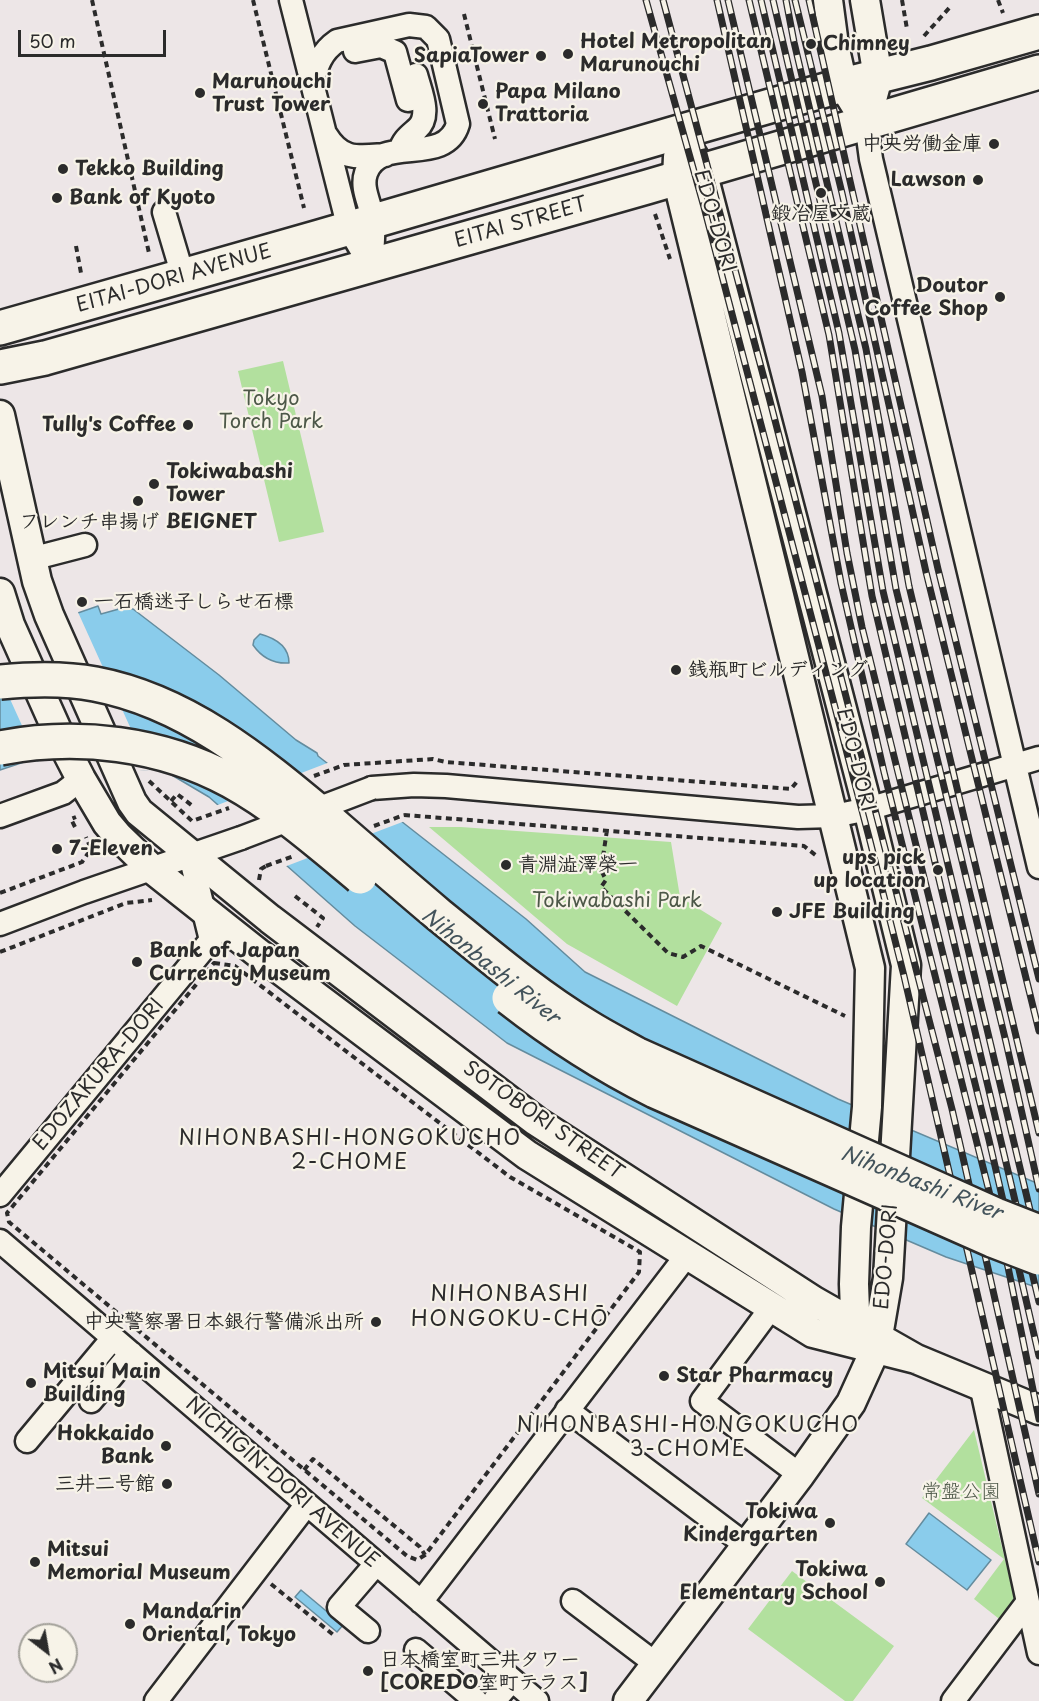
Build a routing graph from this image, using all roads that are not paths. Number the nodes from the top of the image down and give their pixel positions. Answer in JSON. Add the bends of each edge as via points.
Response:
{"nodes":[{"id":1,"x":291,"y":0,"type":"edge"},
{"id":2,"x":828,"y":0,"type":"edge"},
{"id":3,"x":865,"y":0,"type":"edge"},
{"id":4,"x":1039,"y":32,"type":"edge"},
{"id":5,"x":410,"y":50,"type":"dead end"},
{"id":6,"x":319,"y":60,"type":"junction"},
{"id":7,"x":1039,"y":72,"type":"edge"},
{"id":8,"x":878,"y":77,"type":"junction"},
{"id":9,"x":312,"y":83,"type":"junction"},
{"id":10,"x":843,"y":86,"type":"junction"},
{"id":11,"x":408,"y":100,"type":"dead end"},
{"id":12,"x":866,"y":122,"type":"junction"},
{"id":13,"x":679,"y":132,"type":"junction"},
{"id":14,"x":325,"y":134,"type":"junction"},
{"id":15,"x":392,"y":153,"type":"junction"},
{"id":16,"x":690,"y":174,"type":"junction"},
{"id":17,"x":164,"y":212,"type":"dead end"},
{"id":18,"x":361,"y":225,"type":"junction"},
{"id":19,"x":371,"y":266,"type":"junction"},
{"id":20,"x":183,"y":276,"type":"junction"},
{"id":21,"x":0,"y":328,"type":"edge"},
{"id":22,"x":0,"y":367,"type":"edge"},
{"id":23,"x":0,"y":414,"type":"edge"},
{"id":24,"x":85,"y":545,"type":"dead end"},
{"id":25,"x":31,"y":559,"type":"junction"},
{"id":26,"x":0,"y":593,"type":"edge"},
{"id":27,"x":0,"y":682,"type":"edge"},
{"id":28,"x":1039,"y":742,"type":"edge"},
{"id":29,"x":0,"y":748,"type":"edge"},
{"id":30,"x":1039,"y":758,"type":"edge"},
{"id":31,"x":1013,"y":764,"type":"junction"},
{"id":32,"x":81,"y":779,"type":"junction"},
{"id":33,"x":868,"y":809,"type":"junction"},
{"id":34,"x":0,"y":816,"type":"edge"},
{"id":35,"x":834,"y":816,"type":"junction"},
{"id":36,"x":190,"y":855,"type":"junction"},
{"id":37,"x":1039,"y":867,"type":"edge"},
{"id":38,"x":152,"y":869,"type":"junction"},
{"id":39,"x":204,"y":911,"type":"junction"},
{"id":40,"x":0,"y":924,"type":"edge"},
{"id":41,"x":0,"y":1195,"type":"edge"},
{"id":42,"x":1039,"y":1232,"type":"edge"},
{"id":43,"x":0,"y":1241,"type":"edge"},
{"id":44,"x":687,"y":1255,"type":"junction"},
{"id":45,"x":1039,"y":1258,"type":"edge"},
{"id":46,"x":771,"y":1308,"type":"junction"},
{"id":47,"x":113,"y":1338,"type":"junction"},
{"id":48,"x":867,"y":1338,"type":"junction"},
{"id":49,"x":131,"y":1353,"type":"junction"},
{"id":50,"x":981,"y":1385,"type":"junction"},
{"id":51,"x":92,"y":1401,"type":"dead end"},
{"id":52,"x":567,"y":1410,"type":"junction"},
{"id":53,"x":1039,"y":1410,"type":"edge"},
{"id":54,"x":27,"y":1441,"type":"dead end"},
{"id":55,"x":800,"y":1475,"type":"junction"},
{"id":56,"x":307,"y":1504,"type":"junction"},
{"id":57,"x":746,"y":1545,"type":"junction"},
{"id":58,"x":376,"y":1564,"type":"junction"},
{"id":59,"x":573,"y":1601,"type":"dead end"},
{"id":60,"x":422,"y":1602,"type":"junction"},
{"id":61,"x":1027,"y":1603,"type":"junction"},
{"id":62,"x":368,"y":1631,"type":"dead end"},
{"id":63,"x":416,"y":1650,"type":"dead end"},
{"id":64,"x":1039,"y":1653,"type":"edge"},
{"id":65,"x":656,"y":1664,"type":"junction"},
{"id":66,"x":512,"y":1680,"type":"junction"},
{"id":67,"x":959,"y":1699,"type":"edge"},
{"id":68,"x":156,"y":1701,"type":"edge"},
{"id":69,"x":476,"y":1701,"type":"edge"},
{"id":70,"x":494,"y":1701,"type":"edge"},
{"id":71,"x":537,"y":1701,"type":"edge"},
{"id":72,"x":628,"y":1701,"type":"edge"}],
"edges":[{"from":1,"to":9,"type":"street"},
{"from":2,"to":10,"type":"main road"},
{"from":3,"to":8,"type":"main road"},
{"from":4,"to":8,"type":"highway"},
{"from":5,"to":15,"type":"street","via":[[424,117]]},
{"from":6,"to":9,"type":"street"},
{"from":6,"to":11,"type":"street","via":[[371,47],[391,49],[398,60]]},
{"from":6,"to":15,"type":"street","via":[[336,41],[409,25],[422,26],[433,33],[440,43],[458,124],[453,136],[442,145]]},
{"from":7,"to":12,"type":"highway","name":"EITAI STREET"},
{"from":8,"to":10,"type":"highway"},
{"from":8,"to":12,"type":"main road"},
{"from":9,"to":14,"type":"street"},
{"from":10,"to":12,"type":"main road"},
{"from":10,"to":13,"type":"highway"},
{"from":12,"to":16,"type":"highway","name":"EITAI STREET"},
{"from":12,"to":31,"type":"street","via":[[871,159]]},
{"from":13,"to":16,"type":"main road","name":"EDO-DORI"},
{"from":13,"to":18,"type":"highway"},
{"from":14,"to":15,"type":"street","via":[[345,155]]},
{"from":14,"to":18,"type":"street"},
{"from":15,"to":18,"type":"street","via":[[371,163],[365,177]]},
{"from":16,"to":19,"type":"highway","name":"EITAI STREET"},
{"from":16,"to":33,"type":"main road","name":"EDO-DORI"},
{"from":16,"to":35,"type":"main road","name":"EDO-DORI"},
{"from":17,"to":20,"type":"street"},
{"from":18,"to":19,"type":"street"},
{"from":18,"to":20,"type":"highway","name":"EITAI-DORI AVENUE"},
{"from":19,"to":22,"type":"highway","name":"EITAI STREET","via":[[45,358]]},
{"from":20,"to":21,"type":"highway","name":"EITAI-DORI AVENUE"},
{"from":23,"to":25,"type":"main road","name":"SOTOBORI STREET"},
{"from":24,"to":25,"type":"street"},
{"from":25,"to":36,"type":"main road","name":"SOTOBORI STREET","bridge":true,"via":[[49,615],[141,792],[139,812]]},
{"from":26,"to":32,"type":"main road","name":"SOTOBORI STREET","bridge":true,"via":[[10,625]]},
{"from":27,"to":42,"type":"highway","bridge":true,"via":[[40,679],[96,684],[144,698],[191,720],[277,777],[440,915],[588,1027],[636,1054]]},
{"from":28,"to":31,"type":"street"},
{"from":29,"to":45,"type":"highway","bridge":true,"via":[[50,741],[93,742],[152,751],[211,771],[277,811],[531,1016],[613,1069],[655,1091]]},
{"from":30,"to":31,"type":"street"},
{"from":31,"to":33,"type":"street"},
{"from":31,"to":37,"type":"street"},
{"from":32,"to":34,"type":"street","via":[[63,793]]},
{"from":32,"to":38,"type":"main road","name":"SOTOBORI STREET","via":[[107,823]]},
{"from":33,"to":35,"type":"street"},
{"from":33,"to":48,"type":"main road","name":"EDO-DORI","bridge":true,"via":[[906,964],[888,1278]]},
{"from":35,"to":36,"type":"street","bridge":true,"via":[[798,817],[414,785],[372,788]]},
{"from":35,"to":48,"type":"main road","name":"EDO-DORI","bridge":true,"via":[[870,968],[867,1107],[854,1284]]},
{"from":36,"to":38,"type":"street"},
{"from":36,"to":39,"type":"street","name":"EDOZAKURA-DORI"},
{"from":36,"to":48,"type":"main road","name":"SOTOBORI STREET","via":[[536,1121]]},
{"from":38,"to":39,"type":"main road","name":"SOTOBORI STREET"},
{"from":38,"to":40,"type":"street"},
{"from":39,"to":41,"type":"street","name":"EDOZAKURA-DORI","via":[[211,940]]},
{"from":39,"to":44,"type":"main road","name":"SOTOBORI STREET","via":[[527,1155]]},
{"from":43,"to":47,"type":"street","name":"NICHIGIN-DORI AVENUE"},
{"from":44,"to":46,"type":"main road","name":"SOTOBORI STREET"},
{"from":44,"to":52,"type":"street"},
{"from":46,"to":48,"type":"main road","name":"SOTOBORI STREET","via":[[813,1333]]},
{"from":46,"to":55,"type":"street","via":[[702,1401]]},
{"from":47,"to":49,"type":"street","name":"NICHIGIN-DORI AVENUE"},
{"from":47,"to":54,"type":"street"},
{"from":48,"to":50,"type":"main road","name":"SOTOBORI STREET"},
{"from":48,"to":55,"type":"main road","name":"EDO-DORI","via":[[859,1388]]},
{"from":49,"to":51,"type":"street"},
{"from":49,"to":56,"type":"street","name":"NICHIGIN-DORI AVENUE"},
{"from":50,"to":53,"type":"main road","name":"SOTOBORI STREET"},
{"from":50,"to":61,"type":"street"},
{"from":52,"to":57,"type":"street"},
{"from":52,"to":60,"type":"street"},
{"from":55,"to":57,"type":"main road","name":"EDO-DORI"},
{"from":56,"to":58,"type":"street","name":"NICHIGIN-DORI AVENUE"},
{"from":56,"to":68,"type":"street"},
{"from":57,"to":65,"type":"main road","name":"EDO-DORI"},
{"from":58,"to":60,"type":"street","name":"NICHIGIN-DORI AVENUE"},
{"from":58,"to":62,"type":"street","via":[[339,1607]]},
{"from":59,"to":65,"type":"street"},
{"from":60,"to":66,"type":"street","name":"NICHIGIN-DORI AVENUE"},
{"from":61,"to":64,"type":"street"},
{"from":61,"to":67,"type":"street"},
{"from":63,"to":69,"type":"street"},
{"from":65,"to":72,"type":"main road","name":"EDO-DORI"},
{"from":66,"to":70,"type":"street"},
{"from":66,"to":71,"type":"street","name":"NICHIGIN-DORI AVENUE"}]}
